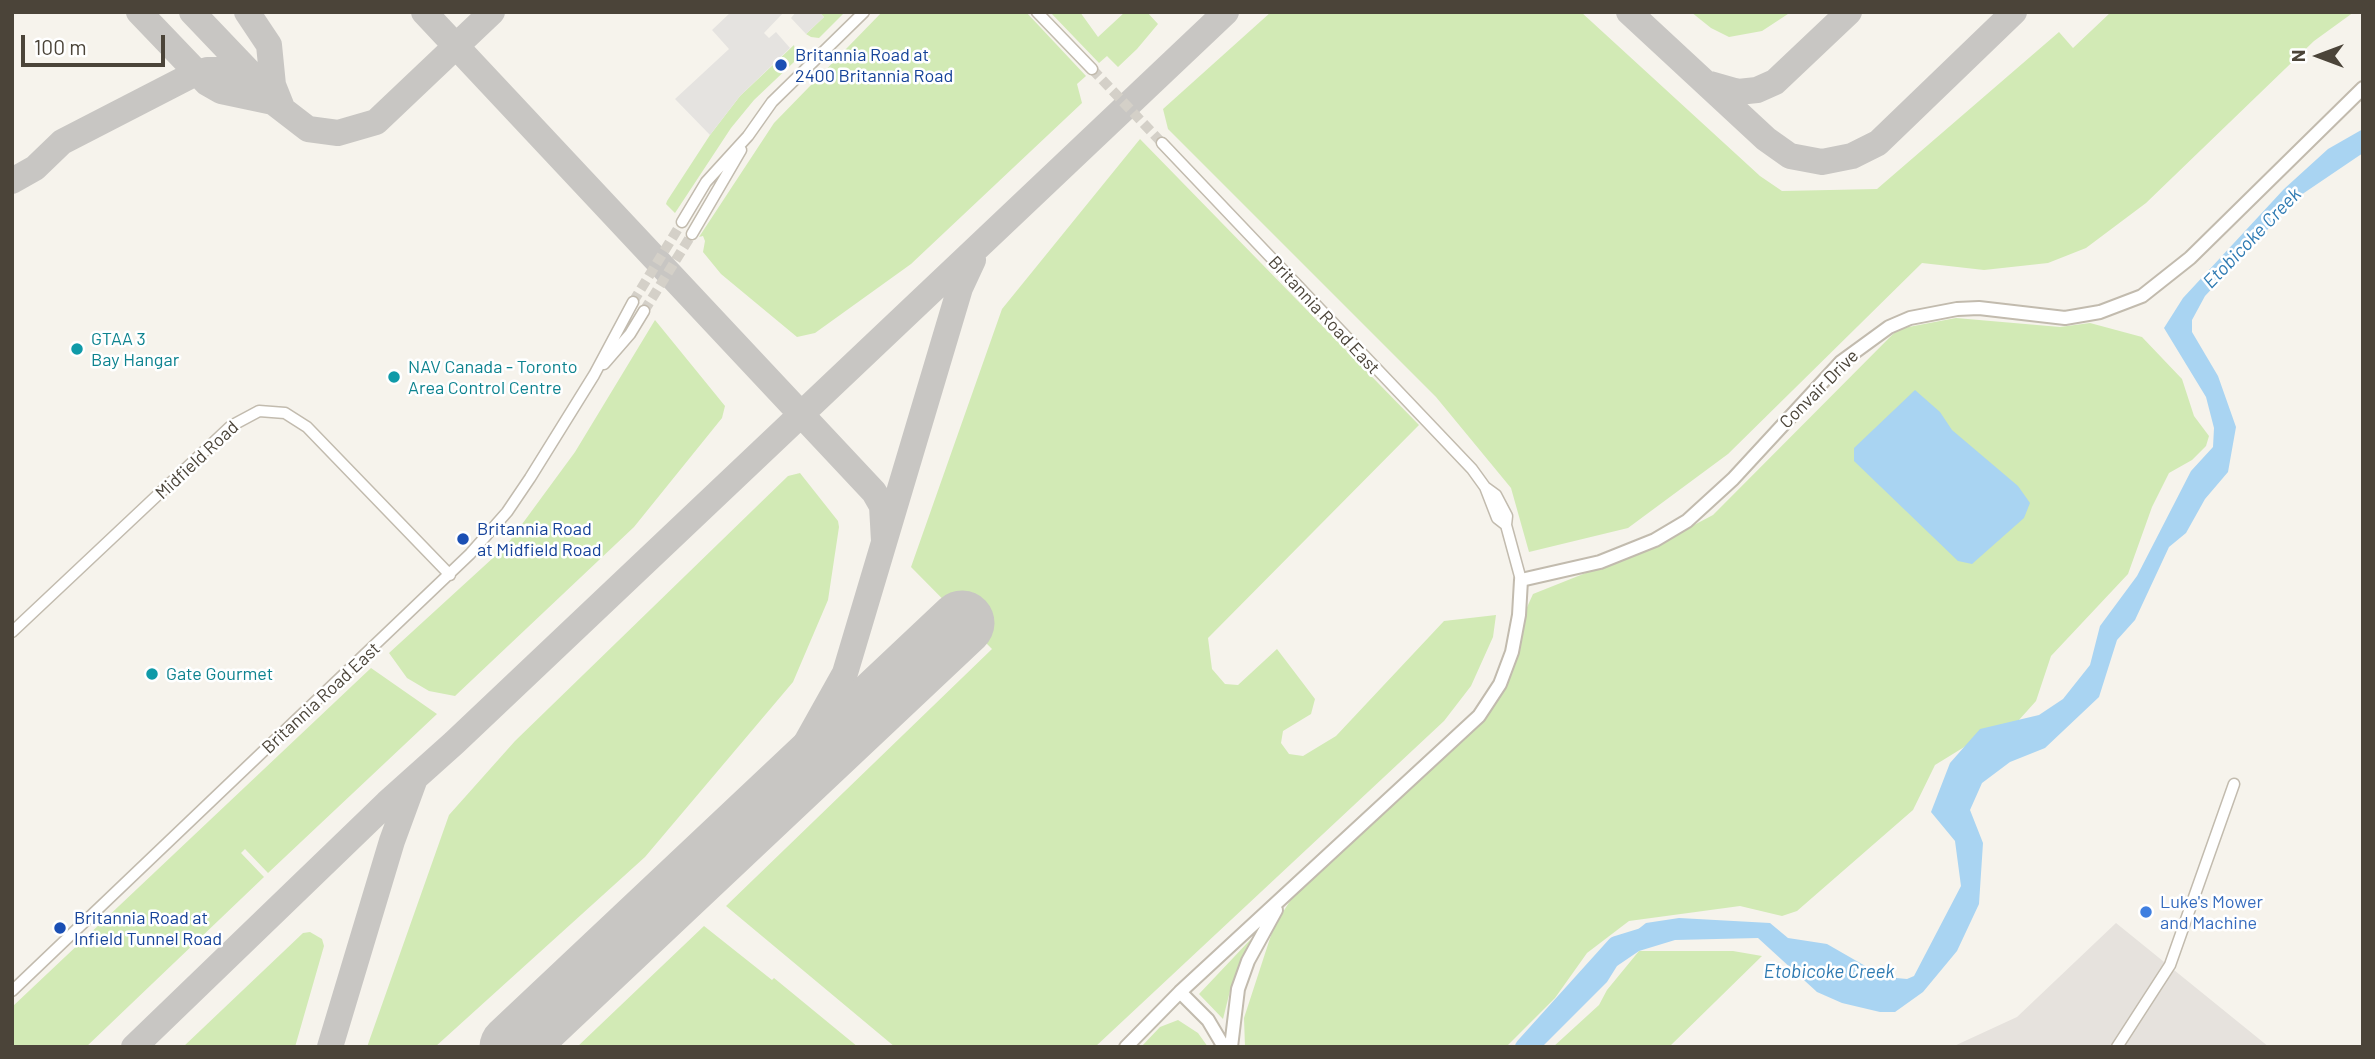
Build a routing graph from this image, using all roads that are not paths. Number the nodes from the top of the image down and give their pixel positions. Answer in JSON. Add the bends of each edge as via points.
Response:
{"nodes":[{"id":1,"x":864,"y":12,"type":"edge"},
{"id":2,"x":1037,"y":12,"type":"edge"},
{"id":3,"x":1092,"y":69,"type":"tunnel mouth"},
{"id":4,"x":2363,"y":88,"type":"edge"},
{"id":5,"x":748,"y":136,"type":"junction"},
{"id":6,"x":1162,"y":143,"type":"tunnel mouth"},
{"id":7,"x":682,"y":222,"type":"tunnel mouth"},
{"id":8,"x":692,"y":234,"type":"tunnel mouth"},
{"id":9,"x":633,"y":302,"type":"tunnel mouth"},
{"id":10,"x":645,"y":311,"type":"tunnel mouth"},
{"id":11,"x":594,"y":375,"type":"junction"},
{"id":12,"x":450,"y":575,"type":"junction"},
{"id":13,"x":1521,"y":580,"type":"junction"},
{"id":14,"x":12,"y":632,"type":"edge"},
{"id":15,"x":2234,"y":783,"type":"dead end"},
{"id":16,"x":1282,"y":900,"type":"junction"},
{"id":17,"x":12,"y":991,"type":"edge"},
{"id":18,"x":1180,"y":992,"type":"junction"},
{"id":19,"x":1126,"y":1047,"type":"edge"},
{"id":20,"x":1224,"y":1047,"type":"edge"},
{"id":21,"x":1231,"y":1047,"type":"edge"},
{"id":22,"x":2117,"y":1047,"type":"edge"}],
"edges":[{"from":1,"to":5,"type":"street","via":[[772,102]]},
{"from":2,"to":3,"type":"street"},
{"from":4,"to":13,"type":"street","name":"Convair Drive","via":[[2190,258],[2142,296],[2100,312],[2065,318],[1957,309],[1889,327],[1841,362],[1733,479],[1687,521],[1656,540],[1600,562]]},
{"from":5,"to":7,"type":"street","via":[[706,182]]},
{"from":5,"to":8,"type":"street"},
{"from":6,"to":13,"type":"street","name":"Britannia Road East","via":[[1472,469],[1497,518],[1506,525]]},
{"from":9,"to":11,"type":"street","name":"Britannia Road East"},
{"from":10,"to":11,"type":"street","name":"Britannia Road East"},
{"from":11,"to":12,"type":"street","name":"Britannia Road East","via":[[507,512]]},
{"from":12,"to":14,"type":"street","name":"Midfield Road","via":[[307,428],[285,413],[259,411],[231,426]]},
{"from":12,"to":17,"type":"street","name":"Britannia Road East"},
{"from":13,"to":16,"type":"street","name":"Britannia Road East","via":[[1512,652],[1500,684],[1479,716]]},
{"from":15,"to":22,"type":"street","via":[[2171,965]]},
{"from":16,"to":18,"type":"street","name":"Britannia Road East"},
{"from":16,"to":21,"type":"street","via":[[1242,974]]},
{"from":18,"to":19,"type":"street","name":"Britannia Road East"},
{"from":18,"to":20,"type":"street","via":[[1209,1020]]}]}
